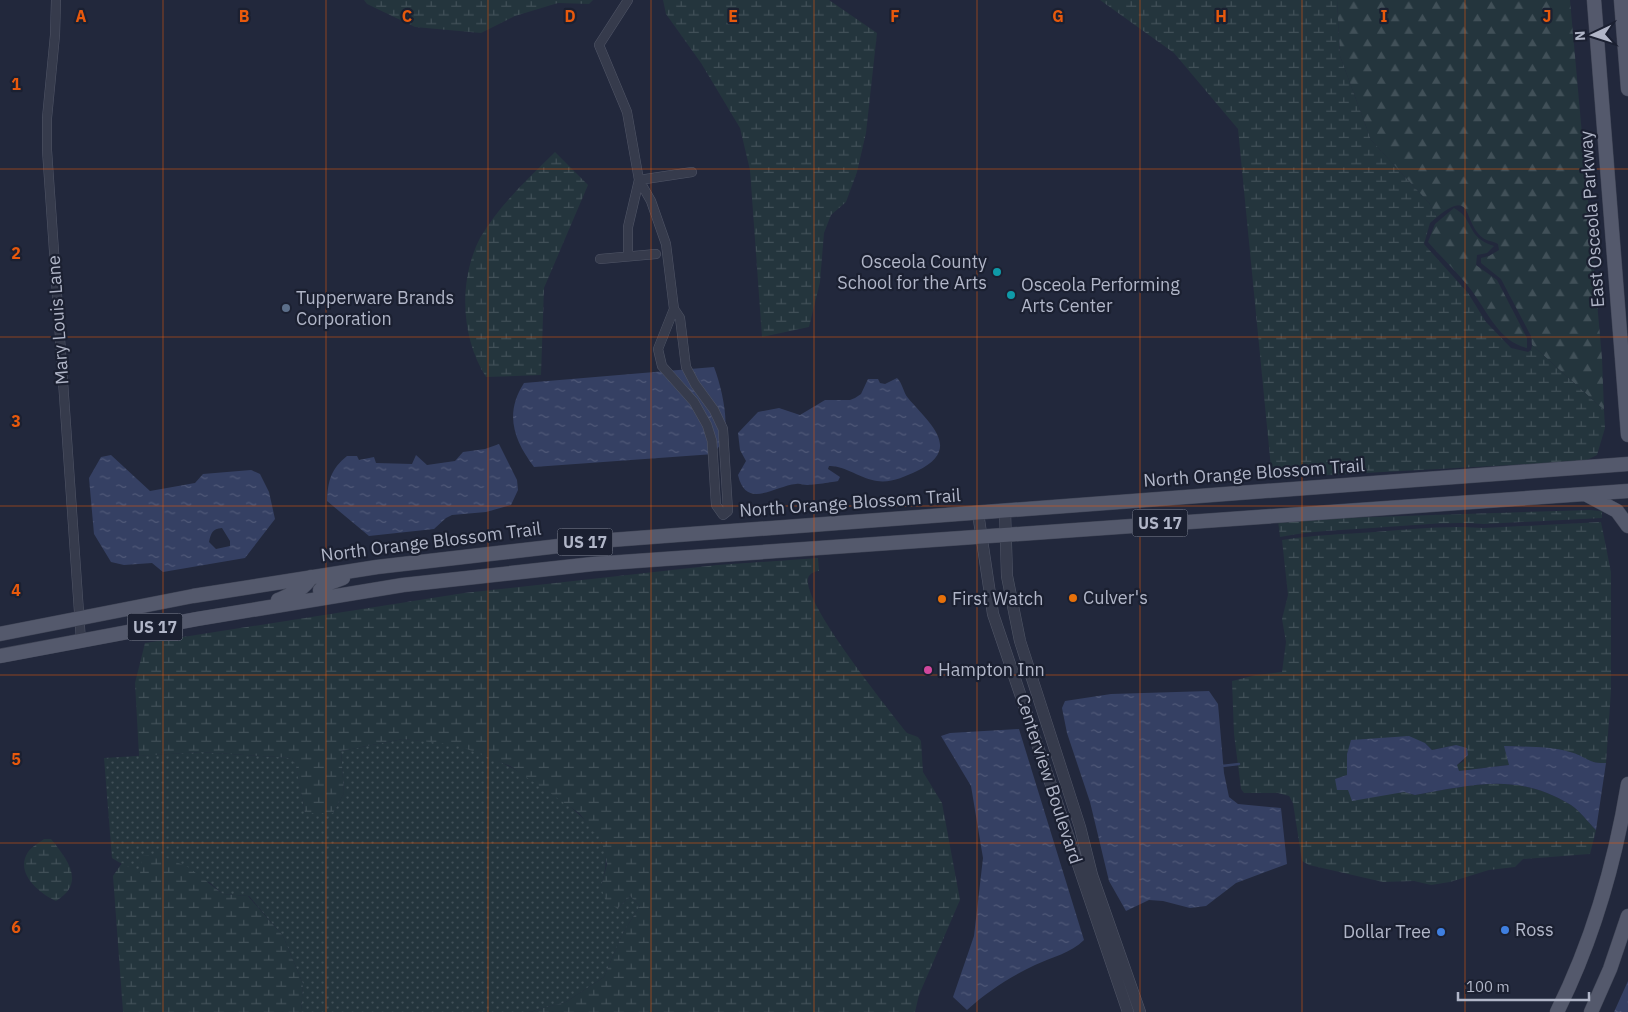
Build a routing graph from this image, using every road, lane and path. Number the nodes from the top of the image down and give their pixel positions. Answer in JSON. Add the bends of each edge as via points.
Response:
{"nodes":[{"id":1,"x":56,"y":0,"type":"edge"},
{"id":2,"x":628,"y":0,"type":"edge"},
{"id":3,"x":1594,"y":0,"type":"edge"},
{"id":4,"x":1621,"y":0,"type":"edge"},
{"id":5,"x":1628,"y":89,"type":"edge"},
{"id":6,"x":692,"y":172,"type":"dead end"},
{"id":7,"x":639,"y":180,"type":"junction"},
{"id":8,"x":656,"y":254,"type":"dead end"},
{"id":9,"x":628,"y":256,"type":"junction"},
{"id":10,"x":600,"y":259,"type":"dead end"},
{"id":11,"x":674,"y":309,"type":"junction"},
{"id":12,"x":663,"y":341,"type":"junction"},
{"id":13,"x":683,"y":343,"type":"junction"},
{"id":14,"x":688,"y":371,"type":"junction"},
{"id":15,"x":675,"y":380,"type":"junction"},
{"id":16,"x":1628,"y":435,"type":"edge"},
{"id":17,"x":1628,"y":464,"type":"edge"},
{"id":18,"x":1628,"y":491,"type":"edge"},
{"id":19,"x":1584,"y":494,"type":"junction"},
{"id":20,"x":1005,"y":511,"type":"junction"},
{"id":21,"x":978,"y":513,"type":"junction"},
{"id":22,"x":1628,"y":526,"type":"edge"},
{"id":23,"x":717,"y":531,"type":"junction"},
{"id":24,"x":1006,"y":534,"type":"junction"},
{"id":25,"x":982,"y":535,"type":"junction"},
{"id":26,"x":684,"y":557,"type":"junction"},
{"id":27,"x":377,"y":567,"type":"junction"},
{"id":28,"x":311,"y":577,"type":"junction"},
{"id":29,"x":321,"y":598,"type":"junction"},
{"id":30,"x":262,"y":608,"type":"junction"},
{"id":31,"x":80,"y":619,"type":"junction"},
{"id":32,"x":0,"y":634,"type":"edge"},
{"id":33,"x":81,"y":641,"type":"junction"},
{"id":34,"x":0,"y":656,"type":"edge"},
{"id":35,"x":1032,"y":684,"type":"junction"},
{"id":36,"x":1020,"y":689,"type":"junction"},
{"id":37,"x":1628,"y":784,"type":"edge"},
{"id":38,"x":1628,"y":916,"type":"edge"},
{"id":39,"x":1128,"y":1012,"type":"edge"},
{"id":40,"x":1140,"y":1012,"type":"edge"},
{"id":41,"x":1557,"y":1012,"type":"edge"},
{"id":42,"x":1591,"y":1012,"type":"edge"}],
"edges":[{"from":1,"to":31,"type":"street","name":"Mary Louis Lane","via":[[47,150]]},
{"from":2,"to":7,"type":"street","via":[[600,45],[627,112]]},
{"from":3,"to":16,"type":"main road","name":"East Osceola Parkway"},
{"from":4,"to":5,"type":"main road"},
{"from":6,"to":7,"type":"street"},
{"from":7,"to":9,"type":"street","via":[[628,227]]},
{"from":7,"to":11,"type":"street","via":[[651,201],[666,244]]},
{"from":8,"to":9,"type":"street"},
{"from":9,"to":10,"type":"street"},
{"from":11,"to":12,"type":"street"},
{"from":11,"to":13,"type":"street","via":[[680,318]]},
{"from":12,"to":13,"type":"street","via":[[676,338]]},
{"from":12,"to":15,"type":"street","via":[[658,349],[662,366]]},
{"from":13,"to":14,"type":"street"},
{"from":14,"to":15,"type":"street","via":[[685,378]]},
{"from":14,"to":15,"type":"street","via":[[723,429],[728,511],[722,515],[716,505],[712,441],[707,425],[694,402]]},
{"from":17,"to":20,"type":"main road","name":"North Orange Blossom Trail","number":"US 17"},
{"from":18,"to":19,"type":"main road","number":"US 17"},
{"from":19,"to":22,"type":"main road","via":[[1617,511]]},
{"from":19,"to":24,"type":"main road","number":"US 17"},
{"from":20,"to":21,"type":"main road","name":"North Orange Blossom Trail","number":"US 17"},
{"from":20,"to":24,"type":"street","name":"Centerview Boulevard"},
{"from":21,"to":23,"type":"main road","name":"North Orange Blossom Trail","number":"US 17"},
{"from":21,"to":25,"type":"street","name":"Centerview Boulevard"},
{"from":23,"to":26,"type":"main road","via":[[707,547]]},
{"from":23,"to":27,"type":"main road","name":"North Orange Blossom Trail","number":"US 17"},
{"from":24,"to":25,"type":"main road","number":"US 17"},
{"from":24,"to":35,"type":"street","name":"Centerview Boulevard","via":[[1010,595]]},
{"from":25,"to":26,"type":"main road","number":"US 17"},
{"from":25,"to":36,"type":"street","name":"Centerview Boulevard","via":[[993,614]]},
{"from":26,"to":29,"type":"main road","number":"US 17","via":[[497,574]]},
{"from":27,"to":28,"type":"main road","name":"North Orange Blossom Trail","number":"US 17"},
{"from":27,"to":29,"type":"main road","via":[[327,584],[320,590]]},
{"from":28,"to":30,"type":"main road","via":[[298,591]]},
{"from":28,"to":31,"type":"main road","name":"North Orange Blossom Trail","number":"US 17","via":[[192,596]]},
{"from":29,"to":30,"type":"main road","number":"US 17"},
{"from":30,"to":33,"type":"main road","number":"US 17"},
{"from":31,"to":32,"type":"main road","number":"US 17"},
{"from":31,"to":33,"type":"street","name":"Mary Louis Lane"},
{"from":33,"to":34,"type":"main road","number":"US 17"},
{"from":35,"to":36,"type":"street"},
{"from":35,"to":40,"type":"street","name":"Centerview Boulevard","via":[[1080,827],[1092,875]]},
{"from":36,"to":39,"type":"street","name":"Centerview Boulevard"},
{"from":37,"to":41,"type":"main road","via":[[1604,892]]},
{"from":38,"to":42,"type":"main road"}]}
